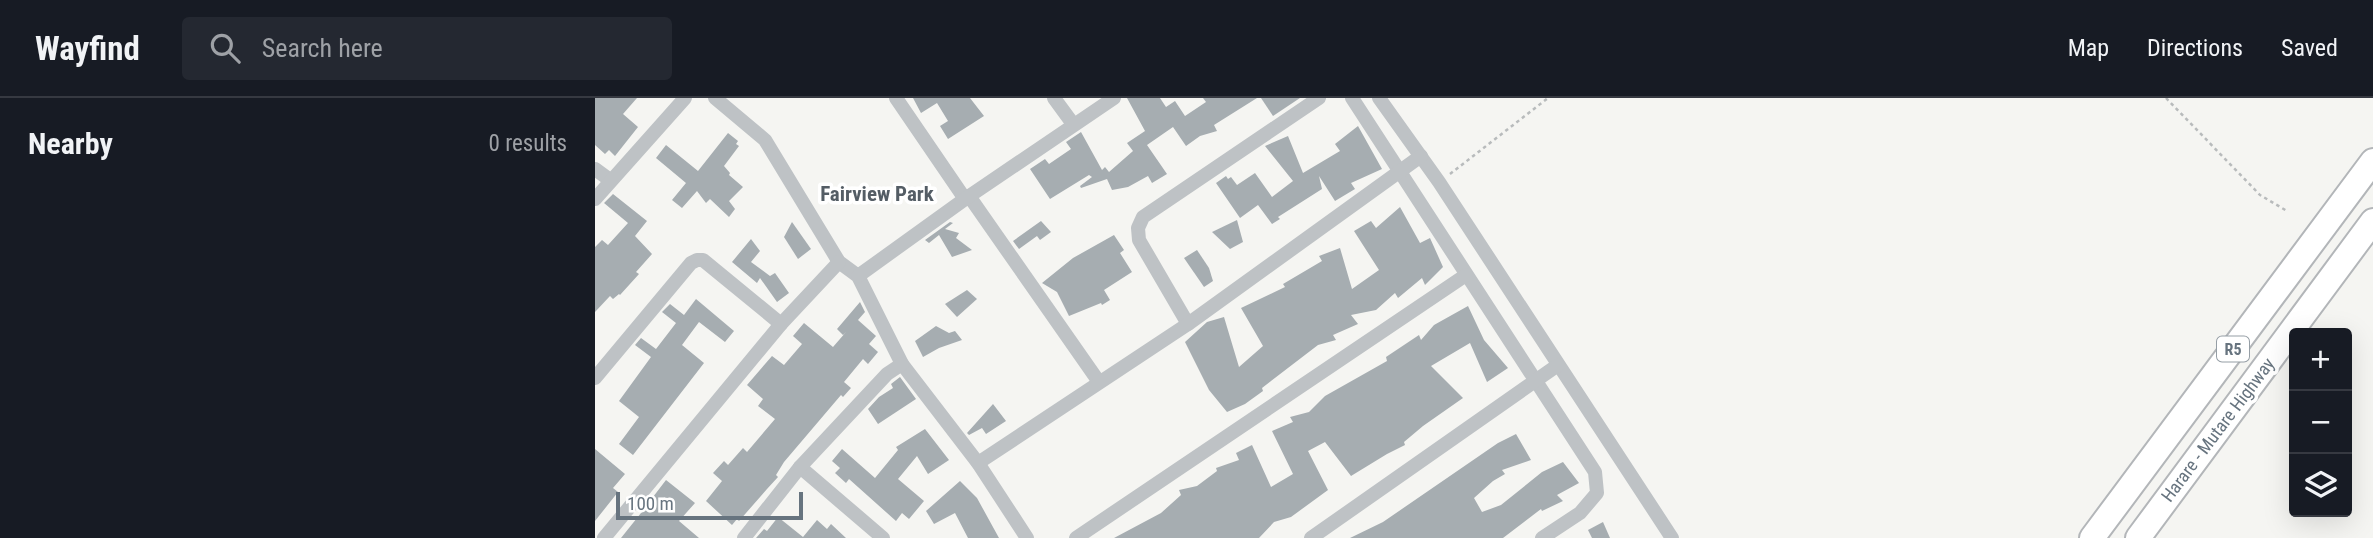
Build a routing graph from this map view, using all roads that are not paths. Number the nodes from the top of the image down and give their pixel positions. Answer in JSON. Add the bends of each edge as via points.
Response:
{"nodes":[{"id":1,"x":685,"y":98,"type":"edge"},
{"id":2,"x":715,"y":98,"type":"edge"},
{"id":3,"x":896,"y":98,"type":"edge"},
{"id":4,"x":1054,"y":98,"type":"edge"},
{"id":5,"x":1114,"y":98,"type":"edge"},
{"id":6,"x":1319,"y":98,"type":"edge"},
{"id":7,"x":1352,"y":98,"type":"edge"},
{"id":8,"x":1379,"y":98,"type":"edge"},
{"id":9,"x":1073,"y":124,"type":"junction"},
{"id":10,"x":1421,"y":156,"type":"junction"},
{"id":11,"x":2373,"y":160,"type":"edge"},
{"id":12,"x":595,"y":169,"type":"edge"},
{"id":13,"x":1398,"y":173,"type":"junction"},
{"id":14,"x":610,"y":180,"type":"junction"},
{"id":15,"x":967,"y":197,"type":"junction"},
{"id":16,"x":595,"y":199,"type":"edge"},
{"id":17,"x":2373,"y":221,"type":"edge"},
{"id":18,"x":839,"y":262,"type":"junction"},
{"id":19,"x":1466,"y":275,"type":"junction"},
{"id":20,"x":858,"y":276,"type":"junction"},
{"id":21,"x":781,"y":324,"type":"junction"},
{"id":22,"x":1188,"y":324,"type":"junction"},
{"id":23,"x":902,"y":364,"type":"junction"},
{"id":24,"x":1558,"y":365,"type":"junction"},
{"id":25,"x":595,"y":378,"type":"edge"},
{"id":26,"x":1536,"y":381,"type":"junction"},
{"id":27,"x":1099,"y":382,"type":"junction"},
{"id":28,"x":978,"y":463,"type":"junction"},
{"id":29,"x":800,"y":467,"type":"junction"},
{"id":30,"x":604,"y":538,"type":"edge"},
{"id":31,"x":744,"y":538,"type":"edge"},
{"id":32,"x":883,"y":538,"type":"edge"},
{"id":33,"x":1027,"y":538,"type":"edge"},
{"id":34,"x":1076,"y":538,"type":"edge"},
{"id":35,"x":1311,"y":538,"type":"edge"},
{"id":36,"x":1542,"y":538,"type":"edge"},
{"id":37,"x":1672,"y":538,"type":"edge"},
{"id":38,"x":2092,"y":538,"type":"edge"},
{"id":39,"x":2138,"y":538,"type":"edge"}],
"edges":[{"from":1,"to":14,"type":"street"},
{"from":2,"to":18,"type":"street","via":[[765,140]]},
{"from":3,"to":15,"type":"street"},
{"from":4,"to":9,"type":"street"},
{"from":5,"to":9,"type":"street"},
{"from":6,"to":22,"type":"street","via":[[1143,217],[1139,240]]},
{"from":7,"to":13,"type":"street"},
{"from":8,"to":10,"type":"street"},
{"from":9,"to":15,"type":"street"},
{"from":10,"to":13,"type":"street"},
{"from":10,"to":24,"type":"street"},
{"from":11,"to":38,"type":"highway","name":"Harare - Mutare Highway","number":"R5"},
{"from":12,"to":14,"type":"street"},
{"from":13,"to":19,"type":"street"},
{"from":13,"to":22,"type":"street"},
{"from":14,"to":16,"type":"street"},
{"from":15,"to":20,"type":"street"},
{"from":15,"to":27,"type":"street"},
{"from":17,"to":39,"type":"highway","name":"Harare - Mutare Highway","number":"R5"},
{"from":18,"to":20,"type":"street"},
{"from":18,"to":21,"type":"street"},
{"from":19,"to":26,"type":"street"},
{"from":19,"to":34,"type":"street"},
{"from":20,"to":23,"type":"street"},
{"from":21,"to":25,"type":"street","via":[[703,260],[697,260]]},
{"from":21,"to":30,"type":"street"},
{"from":22,"to":27,"type":"street"},
{"from":23,"to":28,"type":"street"},
{"from":23,"to":29,"type":"street","via":[[887,374]]},
{"from":24,"to":26,"type":"street"},
{"from":24,"to":37,"type":"street"},
{"from":26,"to":35,"type":"street"},
{"from":26,"to":36,"type":"street","via":[[1595,472],[1597,493],[1580,513]]},
{"from":27,"to":28,"type":"street"},
{"from":28,"to":33,"type":"street"},
{"from":29,"to":31,"type":"street"},
{"from":29,"to":32,"type":"street"}]}
